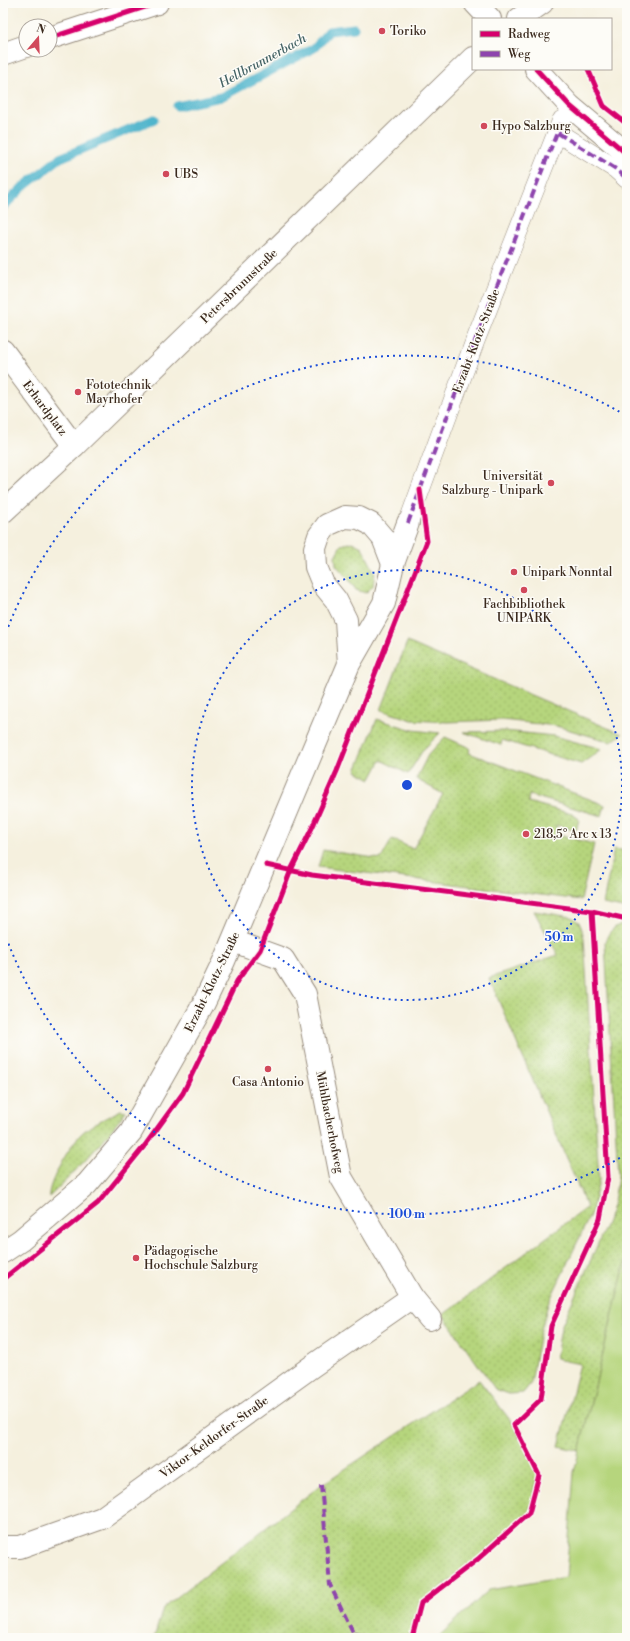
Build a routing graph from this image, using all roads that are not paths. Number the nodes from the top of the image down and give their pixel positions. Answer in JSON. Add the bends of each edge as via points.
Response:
{"nodes":[{"id":1,"x":157,"y":3,"type":"edge"},
{"id":2,"x":475,"y":3,"type":"edge"},
{"id":3,"x":542,"y":3,"type":"edge"},
{"id":4,"x":489,"y":18,"type":"edge"},
{"id":5,"x":520,"y":18,"type":"edge"},
{"id":6,"x":58,"y":35,"type":"edge"},
{"id":7,"x":18,"y":49,"type":"edge"},
{"id":8,"x":3,"y":54,"type":"edge"},
{"id":9,"x":472,"y":59,"type":"edge"},
{"id":10,"x":537,"y":70,"type":"edge"},
{"id":11,"x":627,"y":154,"type":"edge"},
{"id":12,"x":627,"y":179,"type":"edge"},
{"id":13,"x":3,"y":351,"type":"edge"},
{"id":14,"x":74,"y":446,"type":"junction"},
{"id":15,"x":3,"y":512,"type":"edge"},
{"id":16,"x":408,"y":523,"type":"joint"},
{"id":17,"x":393,"y":564,"type":"junction"},
{"id":18,"x":349,"y":664,"type":"junction"},
{"id":19,"x":233,"y":941,"type":"junction"},
{"id":20,"x":3,"y":1252,"type":"edge"},
{"id":21,"x":412,"y":1297,"type":"junction"},
{"id":22,"x":430,"y":1320,"type":"dead end"},
{"id":23,"x":3,"y":1547,"type":"edge"}],
"edges":[{"from":1,"to":6,"type":"street"},
{"from":2,"to":4,"type":"street"},
{"from":3,"to":5,"type":"street"},
{"from":7,"to":8,"type":"street"},
{"from":9,"to":14,"type":"street","name":"Petersbrunnstraße"},
{"from":10,"to":11,"type":"street","via":[[570,106]]},
{"from":12,"to":16,"type":"street","name":"Erzabt-Klotz-Straße","via":[[560,126],[475,341]]},
{"from":13,"to":14,"type":"street","name":"Erhardplatz"},
{"from":14,"to":15,"type":"street","name":"Petersbrunnstraße"},
{"from":16,"to":17,"type":"street","name":"Erzabt-Klotz-Straße"},
{"from":17,"to":18,"type":"street","name":"Erzabt-Klotz-Straße","via":[[384,603]]},
{"from":17,"to":18,"type":"street","name":"Erzabt-Klotz-Straße","via":[[383,538],[371,524],[359,518],[345,517],[327,525],[319,536],[315,548],[316,566],[323,584],[336,600],[346,620]]},
{"from":18,"to":19,"type":"street","name":"Erzabt-Klotz-Straße"},
{"from":19,"to":20,"type":"street","name":"Erzabt-Klotz-Straße","via":[[203,1006],[131,1132],[87,1184]]},
{"from":19,"to":21,"type":"street","name":"Mühlbacherhofweg","via":[[283,959],[305,994],[341,1177]]},
{"from":21,"to":22,"type":"street","name":"Mühlbacherhofweg"},
{"from":21,"to":23,"type":"street","name":"Viktor-Keldorfer-Straße","via":[[102,1518],[20,1547]]}]}
